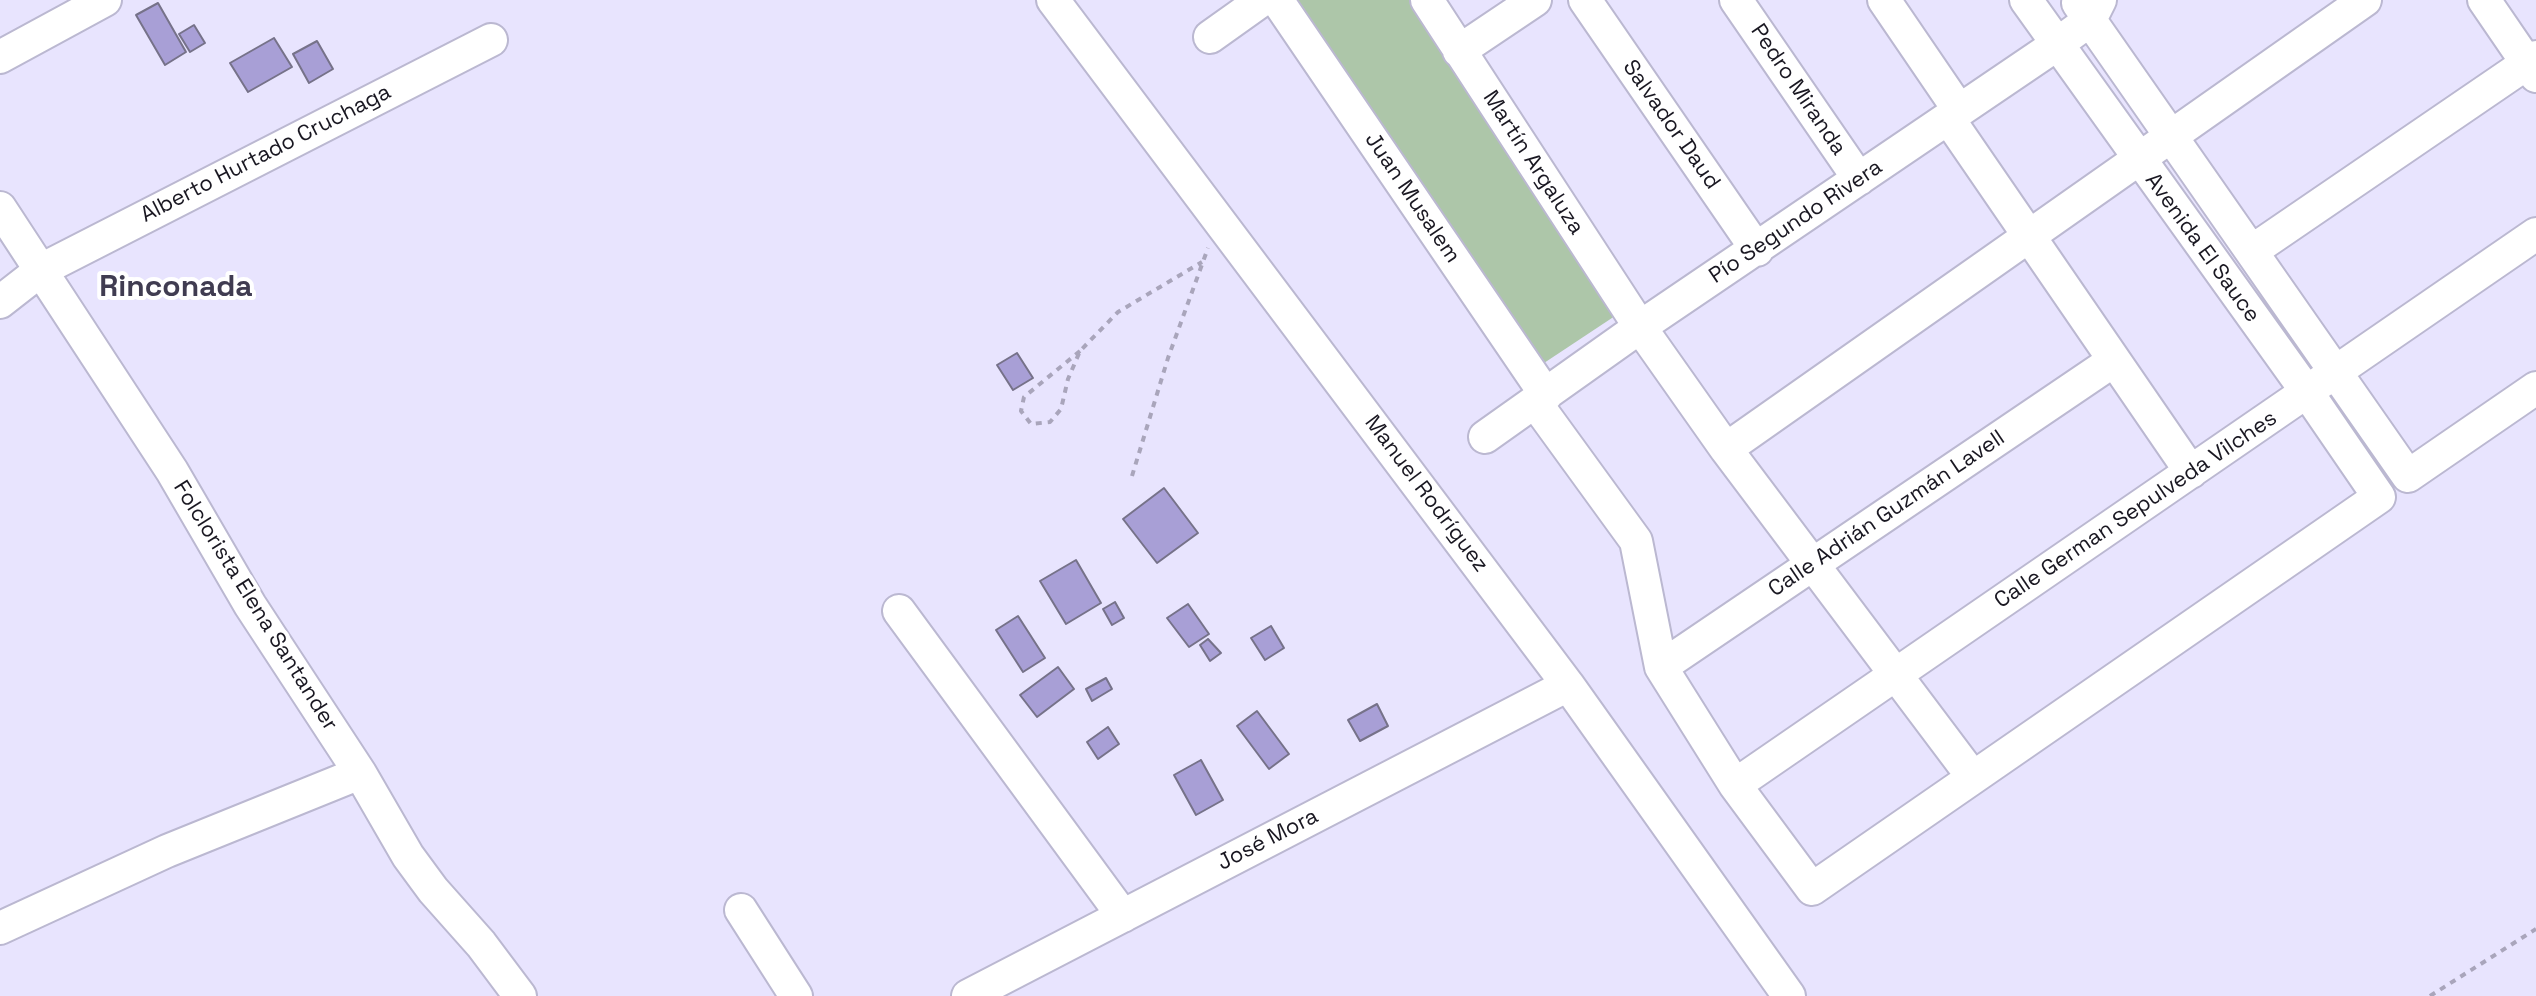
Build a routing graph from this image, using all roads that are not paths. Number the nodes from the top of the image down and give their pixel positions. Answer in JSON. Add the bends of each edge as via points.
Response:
{"nodes":[{"id":1,"x":105,"y":0,"type":"edge"},
{"id":2,"x":1053,"y":0,"type":"edge"},
{"id":3,"x":1262,"y":0,"type":"edge"},
{"id":4,"x":1277,"y":0,"type":"edge"},
{"id":5,"x":1427,"y":0,"type":"edge"},
{"id":6,"x":1535,"y":0,"type":"edge"},
{"id":7,"x":1585,"y":0,"type":"edge"},
{"id":8,"x":1736,"y":0,"type":"edge"},
{"id":9,"x":1884,"y":0,"type":"edge"},
{"id":10,"x":2026,"y":0,"type":"edge"},
{"id":11,"x":2365,"y":0,"type":"edge"},
{"id":12,"x":2484,"y":0,"type":"edge"},
{"id":13,"x":2089,"y":7,"type":"edge"},
{"id":14,"x":1210,"y":37,"type":"dead end"},
{"id":15,"x":491,"y":40,"type":"dead end"},
{"id":16,"x":2056,"y":45,"type":"junction"},
{"id":17,"x":1459,"y":51,"type":"junction"},
{"id":18,"x":0,"y":57,"type":"edge"},
{"id":19,"x":2533,"y":65,"type":"edge"},
{"id":20,"x":1953,"y":114,"type":"junction"},
{"id":21,"x":2171,"y":135,"type":"junction"},
{"id":22,"x":2138,"y":159,"type":"junction"},
{"id":23,"x":1859,"y":179,"type":"junction"},
{"id":24,"x":0,"y":208,"type":"edge"},
{"id":25,"x":2536,"y":234,"type":"edge"},
{"id":26,"x":2029,"y":236,"type":"junction"},
{"id":27,"x":1757,"y":250,"type":"junction"},
{"id":28,"x":2252,"y":251,"type":"junction"},
{"id":29,"x":41,"y":270,"type":"junction"},
{"id":30,"x":0,"y":302,"type":"edge"},
{"id":31,"x":1640,"y":327,"type":"junction"},
{"id":32,"x":2113,"y":361,"type":"junction"},
{"id":33,"x":2337,"y":371,"type":"junction"},
{"id":34,"x":2536,"y":388,"type":"edge"},
{"id":35,"x":2307,"y":392,"type":"junction"},
{"id":36,"x":1540,"y":399,"type":"junction"},
{"id":37,"x":1485,"y":437,"type":"dead end"},
{"id":38,"x":1726,"y":449,"type":"junction"},
{"id":39,"x":2191,"y":472,"type":"junction"},
{"id":40,"x":1811,"y":565,"type":"junction"},
{"id":41,"x":899,"y":611,"type":"dead end"},
{"id":42,"x":1661,"y":667,"type":"junction"},
{"id":43,"x":1895,"y":675,"type":"junction"},
{"id":44,"x":1568,"y":685,"type":"junction"},
{"id":45,"x":360,"y":773,"type":"junction"},
{"id":46,"x":1972,"y":776,"type":"junction"},
{"id":47,"x":1735,"y":785,"type":"junction"},
{"id":48,"x":741,"y":910,"type":"dead end"},
{"id":49,"x":1123,"y":916,"type":"junction"},
{"id":50,"x":0,"y":928,"type":"edge"},
{"id":51,"x":520,"y":996,"type":"edge"},
{"id":52,"x":796,"y":996,"type":"edge"},
{"id":53,"x":968,"y":996,"type":"edge"},
{"id":54,"x":1789,"y":996,"type":"edge"}],
"edges":[{"from":1,"to":18,"type":"street"},
{"from":2,"to":44,"type":"street","name":"Manuel Rodríguez"},
{"from":3,"to":14,"type":"street"},
{"from":4,"to":36,"type":"street","name":"Juan Musalem"},
{"from":5,"to":17,"type":"street","name":"Martín Argaluza"},
{"from":6,"to":17,"type":"street"},
{"from":7,"to":27,"type":"street","name":"Salvador Daud"},
{"from":8,"to":23,"type":"street","name":"Pedro Miranda"},
{"from":9,"to":20,"type":"street"},
{"from":10,"to":16,"type":"street","name":"Avenida El Sauce"},
{"from":11,"to":21,"type":"street"},
{"from":12,"to":19,"type":"street"},
{"from":13,"to":16,"type":"street","name":"Pío Segundo Rivera"},
{"from":13,"to":21,"type":"street","name":"Avenida El Sauce"},
{"from":15,"to":29,"type":"street","name":"Alberto Hurtado Cruchaga"},
{"from":16,"to":20,"type":"street","name":"Pío Segundo Rivera"},
{"from":16,"to":22,"type":"street","name":"Avenida El Sauce"},
{"from":17,"to":31,"type":"street","name":"Martín Argaluza"},
{"from":19,"to":28,"type":"street"},
{"from":20,"to":23,"type":"street","name":"Pío Segundo Rivera"},
{"from":20,"to":26,"type":"street"},
{"from":21,"to":22,"type":"street"},
{"from":21,"to":28,"type":"street","name":"Avenida El Sauce"},
{"from":22,"to":26,"type":"street"},
{"from":22,"to":35,"type":"street","name":"Avenida El Sauce"},
{"from":23,"to":27,"type":"street","name":"Pío Segundo Rivera"},
{"from":24,"to":29,"type":"street","name":"Folclorista Elena Santander"},
{"from":25,"to":33,"type":"street","name":"Calle German Sepulveda Vilches"},
{"from":26,"to":32,"type":"street"},
{"from":26,"to":38,"type":"street"},
{"from":27,"to":31,"type":"street","name":"Pío Segundo Rivera"},
{"from":28,"to":33,"type":"street","name":"Avenida El Sauce"},
{"from":29,"to":30,"type":"street","name":"Alberto Hurtado Cruchaga"},
{"from":29,"to":45,"type":"street","name":"Folclorista Elena Santander"},
{"from":31,"to":36,"type":"street","name":"Pío Segundo Rivera"},
{"from":31,"to":38,"type":"street","name":"Martín Argaluza"},
{"from":32,"to":39,"type":"street"},
{"from":32,"to":40,"type":"street","name":"Calle Adrián Guzmán Lavell"},
{"from":33,"to":34,"type":"street","name":"Avenida El Sauce","via":[[2408,476]]},
{"from":33,"to":35,"type":"street","name":"Calle German Sepulveda Vilches"},
{"from":35,"to":39,"type":"street","name":"Calle German Sepulveda Vilches"},
{"from":35,"to":46,"type":"street","name":"Avenida El Sauce","via":[[2379,497]]},
{"from":36,"to":37,"type":"street","name":"Pío Segundo Rivera"},
{"from":36,"to":42,"type":"street","name":"Juan Musalem","via":[[1636,541]]},
{"from":38,"to":40,"type":"street","name":"Martín Argaluza"},
{"from":39,"to":43,"type":"street","name":"Calle German Sepulveda Vilches"},
{"from":40,"to":42,"type":"street","name":"Calle Adrián Guzmán Lavell"},
{"from":40,"to":43,"type":"street","name":"Martín Argaluza"},
{"from":41,"to":49,"type":"street"},
{"from":42,"to":47,"type":"street"},
{"from":43,"to":46,"type":"street","name":"Martín Argaluza"},
{"from":43,"to":47,"type":"street","name":"Calle German Sepulveda Vilches"},
{"from":44,"to":49,"type":"street","name":"José Mora"},
{"from":44,"to":54,"type":"street","name":"Manuel Rodríguez"},
{"from":45,"to":50,"type":"street","via":[[167,851]]},
{"from":45,"to":51,"type":"street","name":"Folclorista Elena Santander","via":[[408,856]]},
{"from":46,"to":47,"type":"street","via":[[1812,889]]},
{"from":48,"to":52,"type":"street"},
{"from":49,"to":53,"type":"street","name":"José Mora"}]}
